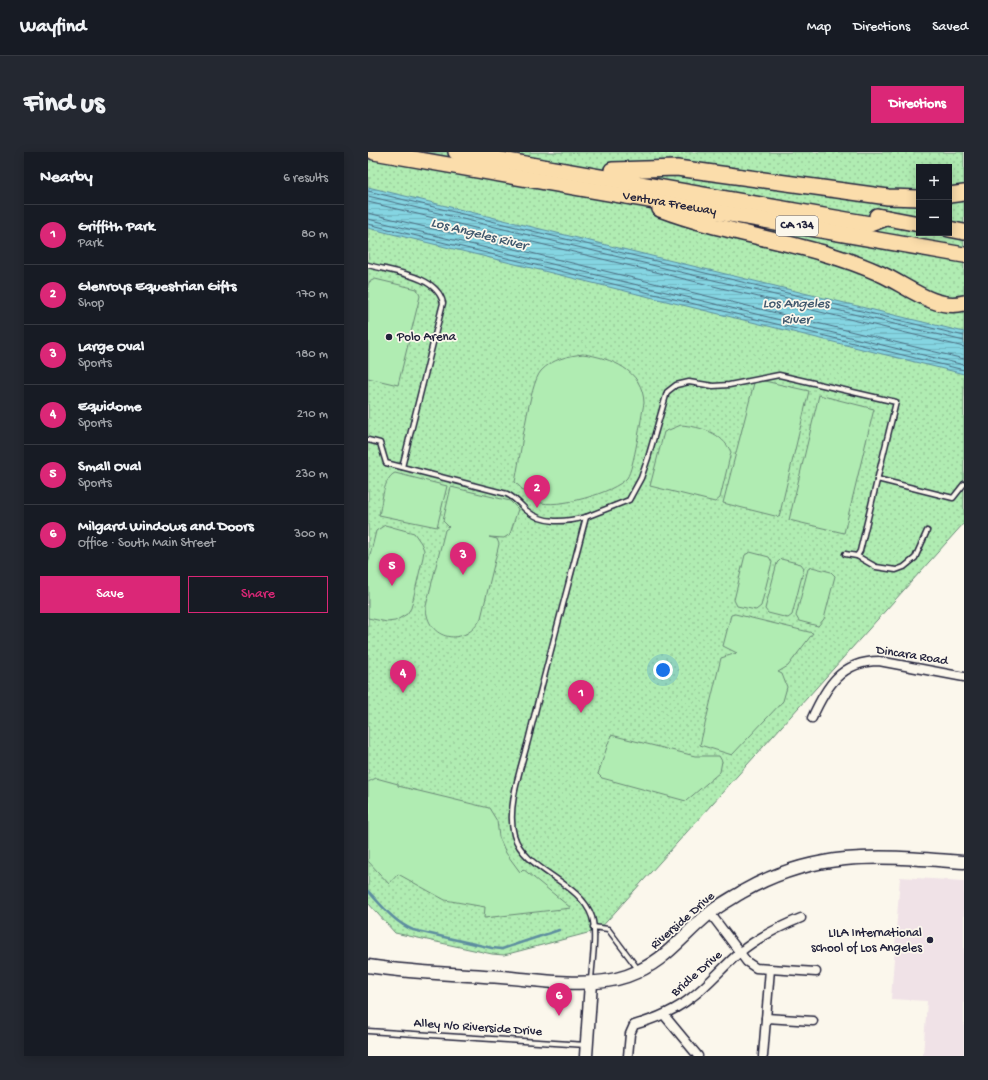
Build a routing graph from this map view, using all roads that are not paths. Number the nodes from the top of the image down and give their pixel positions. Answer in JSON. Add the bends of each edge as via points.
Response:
{"nodes":[{"id":1,"x":374,"y":152,"type":"edge"},
{"id":2,"x":420,"y":152,"type":"edge"},
{"id":3,"x":456,"y":152,"type":"edge"},
{"id":4,"x":509,"y":152,"type":"edge"},
{"id":5,"x":612,"y":170,"type":"junction"},
{"id":6,"x":964,"y":193,"type":"edge"},
{"id":7,"x":952,"y":195,"type":"edge"},
{"id":8,"x":629,"y":197,"type":"junction"},
{"id":9,"x":916,"y":198,"type":"edge"},
{"id":10,"x":886,"y":218,"type":"junction"},
{"id":11,"x":916,"y":223,"type":"edge"},
{"id":12,"x":952,"y":230,"type":"edge"},
{"id":13,"x":964,"y":232,"type":"edge"},
{"id":14,"x":964,"y":246,"type":"edge"},
{"id":15,"x":964,"y":256,"type":"edge"},
{"id":16,"x":368,"y":265,"type":"edge"},
{"id":17,"x":964,"y":303,"type":"edge"},
{"id":18,"x":368,"y":440,"type":"edge"},
{"id":19,"x":402,"y":467,"type":"junction"},
{"id":20,"x":877,"y":479,"type":"junction"},
{"id":21,"x":964,"y":484,"type":"edge"},
{"id":22,"x":586,"y":517,"type":"junction"},
{"id":23,"x":927,"y":531,"type":"dead end"},
{"id":24,"x":845,"y":554,"type":"dead end"},
{"id":25,"x":857,"y":556,"type":"junction"},
{"id":26,"x":964,"y":677,"type":"edge"},
{"id":27,"x":812,"y":718,"type":"dead end"},
{"id":28,"x":964,"y":862,"type":"edge"},
{"id":29,"x":710,"y":913,"type":"junction"},
{"id":30,"x":801,"y":918,"type":"dead end"},
{"id":31,"x":593,"y":927,"type":"junction"},
{"id":32,"x":740,"y":952,"type":"junction"},
{"id":33,"x":368,"y":966,"type":"edge"},
{"id":34,"x":770,"y":969,"type":"junction"},
{"id":35,"x":640,"y":971,"type":"junction"},
{"id":36,"x":816,"y":972,"type":"dead end"},
{"id":37,"x":591,"y":983,"type":"junction"},
{"id":38,"x":664,"y":1015,"type":"junction"},
{"id":39,"x":766,"y":1018,"type":"junction"},
{"id":40,"x":813,"y":1021,"type":"dead end"},
{"id":41,"x":368,"y":1031,"type":"edge"},
{"id":42,"x":586,"y":1050,"type":"edge"},
{"id":43,"x":628,"y":1056,"type":"edge"},
{"id":44,"x":698,"y":1056,"type":"edge"},
{"id":45,"x":763,"y":1056,"type":"edge"}],
"edges":[{"from":1,"to":8,"type":"highway","name":"Ventura Freeway","number":"CA 134"},
{"from":2,"to":14,"type":"highway"},
{"from":3,"to":10,"type":"highway","via":[[870,224]]},
{"from":4,"to":5,"type":"highway","name":"Ventura Freeway","number":"CA 134"},
{"from":5,"to":9,"type":"highway","via":[[677,168],[888,197]]},
{"from":5,"to":10,"type":"highway","name":"Ventura Freeway","number":"CA 134"},
{"from":6,"to":7,"type":"highway"},
{"from":8,"to":15,"type":"highway","name":"Ventura Freeway","number":"CA 134"},
{"from":8,"to":17,"type":"highway","via":[[688,220],[862,265],[934,302],[955,306]]},
{"from":10,"to":11,"type":"highway","name":"Ventura Freeway","number":"CA 134"},
{"from":12,"to":13,"type":"highway"},
{"from":16,"to":19,"type":"lane","via":[[425,281],[441,295],[442,303]]},
{"from":18,"to":19,"type":"lane","via":[[380,443],[386,463]]},
{"from":19,"to":22,"type":"lane","via":[[507,494],[516,498],[534,516],[569,521]]},
{"from":20,"to":21,"type":"lane","via":[[953,498]]},
{"from":20,"to":22,"type":"lane","via":[[896,402],[779,375],[729,385],[713,386],[689,382],[676,385],[667,392],[641,478],[629,500]]},
{"from":20,"to":25,"type":"lane"},
{"from":22,"to":31,"type":"lane","via":[[527,745],[512,818],[514,836],[523,852],[574,894],[587,908]]},
{"from":23,"to":25,"type":"lane","via":[[915,558],[896,570],[876,567]]},
{"from":24,"to":25,"type":"lane"},
{"from":26,"to":27,"type":"street","name":"Dincara Road","via":[[879,661],[865,661],[851,666],[823,693]]},
{"from":28,"to":29,"type":"main road","name":"Riverside Drive","via":[[861,856],[820,862],[770,877]]},
{"from":29,"to":32,"type":"street"},
{"from":29,"to":35,"type":"main road","name":"Riverside Drive","via":[[665,956]]},
{"from":30,"to":32,"type":"street","name":"Bridle Drive","via":[[771,930]]},
{"from":31,"to":35,"type":"lane","via":[[608,929]]},
{"from":31,"to":37,"type":"lane"},
{"from":32,"to":34,"type":"street","via":[[751,966]]},
{"from":32,"to":38,"type":"street","name":"Bridle Drive","via":[[693,997]]},
{"from":33,"to":37,"type":"main road","name":"Riverside Drive","via":[[407,971]]},
{"from":34,"to":36,"type":"street"},
{"from":34,"to":39,"type":"street"},
{"from":35,"to":37,"type":"main road","name":"Riverside Drive"},
{"from":37,"to":42,"type":"main road"},
{"from":38,"to":43,"type":"street","name":"Bridle Drive","via":[[634,1025],[630,1034]]},
{"from":38,"to":44,"type":"street"},
{"from":39,"to":40,"type":"street"},
{"from":39,"to":45,"type":"street"},
{"from":41,"to":42,"type":"lane","name":"Alley n/o Riverside Drive"}]}
